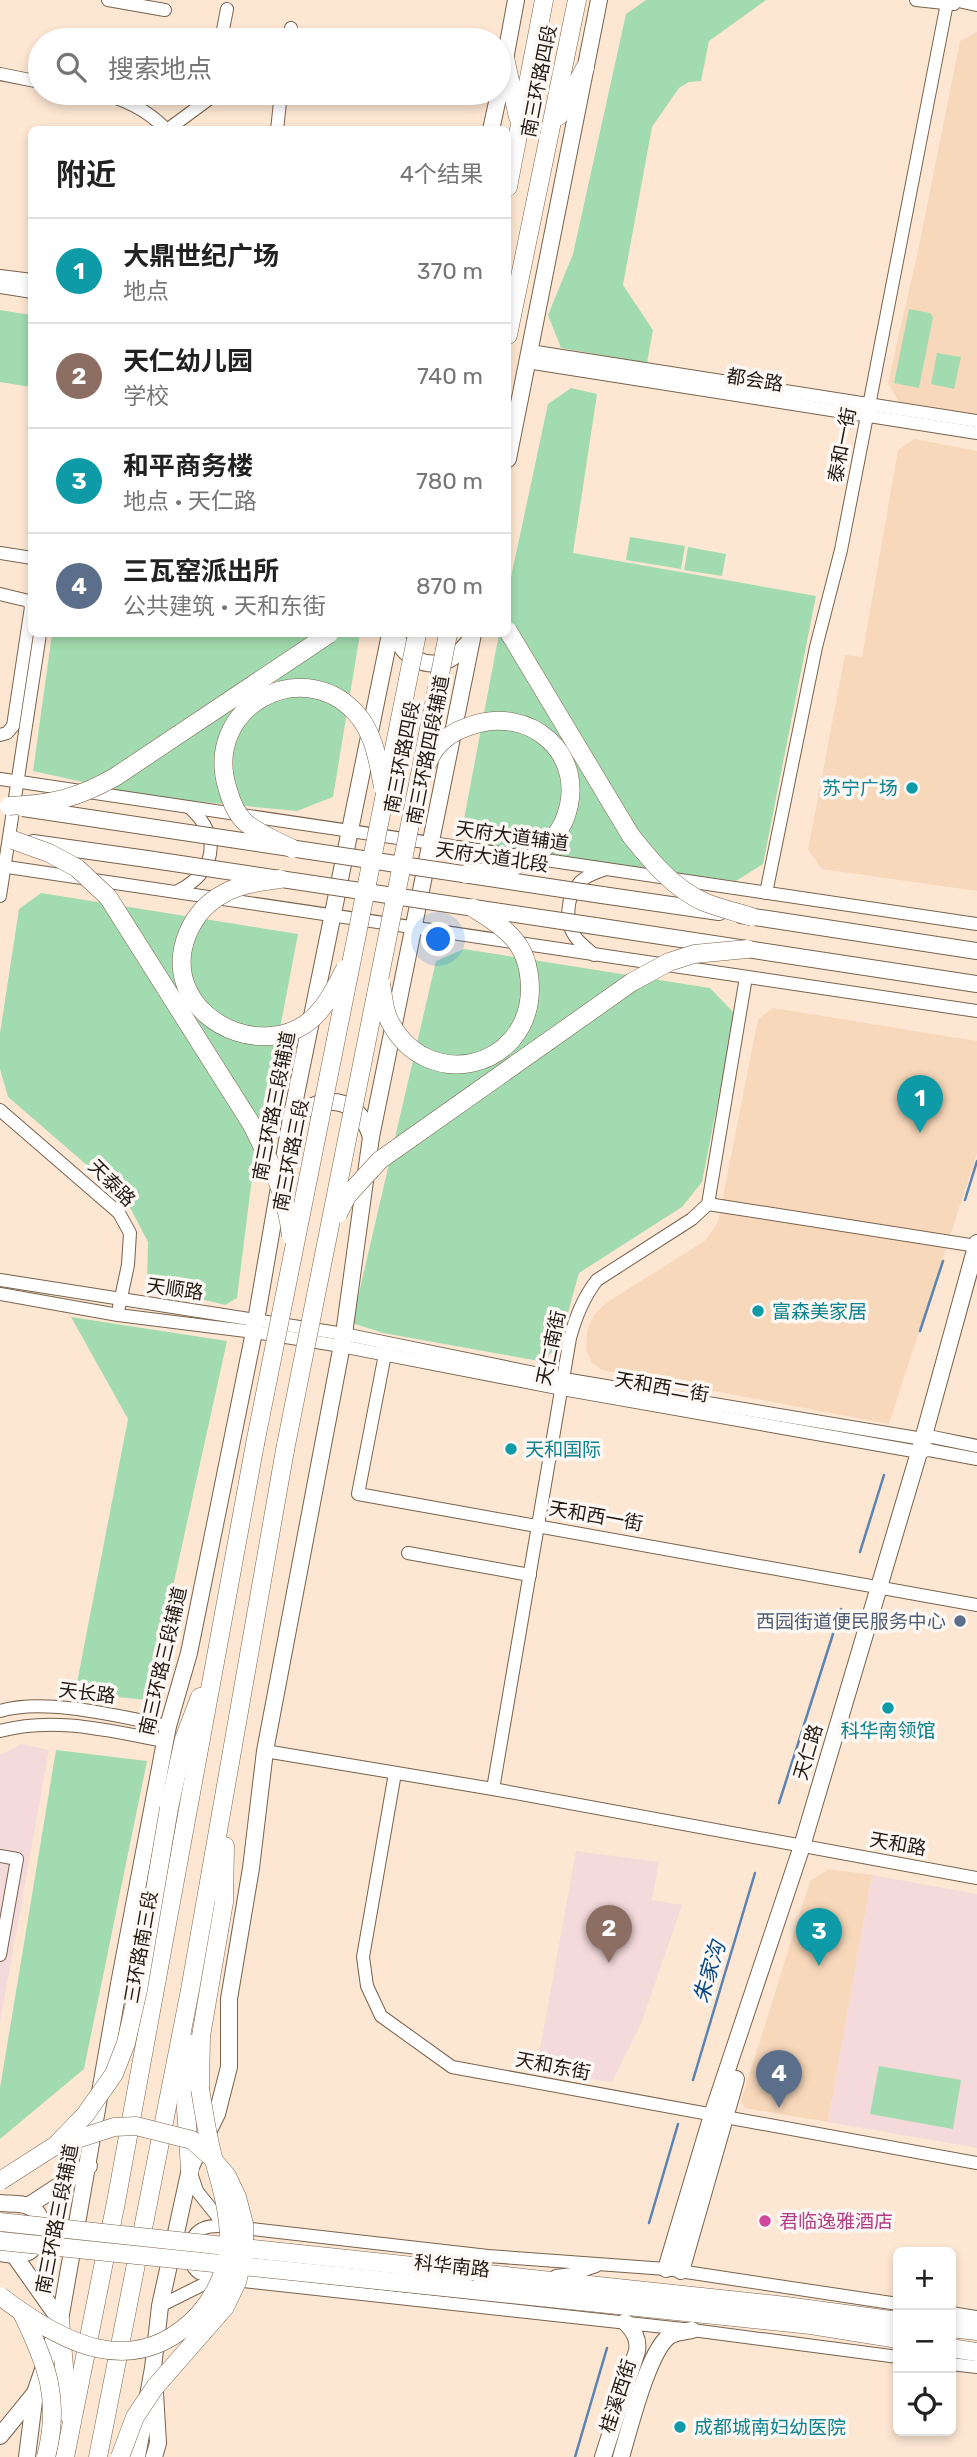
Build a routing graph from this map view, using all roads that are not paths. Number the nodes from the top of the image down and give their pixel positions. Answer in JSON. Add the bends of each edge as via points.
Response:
{"nodes":[{"id":1,"x":108,"y":0,"type":"edge"},
{"id":2,"x":514,"y":0,"type":"edge"},
{"id":3,"x":544,"y":0,"type":"edge"},
{"id":4,"x":577,"y":0,"type":"edge"},
{"id":5,"x":916,"y":0,"type":"edge"},
{"id":6,"x":965,"y":2,"type":"edge"},
{"id":7,"x":600,"y":4,"type":"edge"},
{"id":8,"x":227,"y":9,"type":"dead end"},
{"id":9,"x":165,"y":10,"type":"dead end"},
{"id":10,"x":223,"y":28,"type":"edge"},
{"id":11,"x":510,"y":28,"type":"edge"},
{"id":12,"x":585,"y":68,"type":"junction"},
{"id":13,"x":0,"y":74,"type":"edge"},
{"id":14,"x":28,"y":80,"type":"edge"},
{"id":15,"x":511,"y":86,"type":"edge"},
{"id":16,"x":132,"y":105,"type":"edge"},
{"id":17,"x":201,"y":105,"type":"edge"},
{"id":18,"x":280,"y":105,"type":"edge"},
{"id":19,"x":496,"y":105,"type":"edge"},
{"id":20,"x":163,"y":126,"type":"edge"},
{"id":21,"x":172,"y":126,"type":"edge"},
{"id":22,"x":277,"y":126,"type":"edge"},
{"id":23,"x":492,"y":126,"type":"edge"},
{"id":24,"x":520,"y":127,"type":"junction"},
{"id":25,"x":550,"y":135,"type":"junction"},
{"id":26,"x":511,"y":172,"type":"edge"},
{"id":27,"x":0,"y":276,"type":"edge"},
{"id":28,"x":28,"y":280,"type":"edge"},
{"id":29,"x":0,"y":287,"type":"edge"},
{"id":30,"x":28,"y":291,"type":"edge"},
{"id":31,"x":511,"y":321,"type":"edge"},
{"id":32,"x":528,"y":357,"type":"junction"},
{"id":33,"x":868,"y":412,"type":"junction"},
{"id":34,"x":977,"y":421,"type":"edge"},
{"id":35,"x":977,"y":433,"type":"edge"},
{"id":36,"x":511,"y":444,"type":"edge"},
{"id":37,"x":0,"y":553,"type":"edge"},
{"id":38,"x":28,"y":557,"type":"edge"},
{"id":39,"x":0,"y":594,"type":"edge"},
{"id":40,"x":28,"y":600,"type":"edge"},
{"id":41,"x":28,"y":627,"type":"edge"},
{"id":42,"x":511,"y":636,"type":"edge"},
{"id":43,"x":40,"y":637,"type":"edge"},
{"id":44,"x":325,"y":637,"type":"edge"},
{"id":45,"x":392,"y":637,"type":"edge"},
{"id":46,"x":394,"y":637,"type":"edge"},
{"id":47,"x":416,"y":637,"type":"edge"},
{"id":48,"x":447,"y":637,"type":"edge"},
{"id":49,"x":471,"y":637,"type":"edge"},
{"id":50,"x":472,"y":637,"type":"edge"},
{"id":51,"x":0,"y":735,"type":"edge"},
{"id":52,"x":0,"y":779,"type":"edge"},
{"id":53,"x":419,"y":780,"type":"junction"},
{"id":54,"x":19,"y":782,"type":"junction"},
{"id":55,"x":385,"y":796,"type":"junction"},
{"id":56,"x":5,"y":806,"type":"edge"},
{"id":57,"x":189,"y":807,"type":"junction"},
{"id":58,"x":350,"y":831,"type":"junction"},
{"id":59,"x":7,"y":839,"type":"edge"},
{"id":60,"x":430,"y":843,"type":"junction"},
{"id":61,"x":293,"y":849,"type":"junction"},
{"id":62,"x":2,"y":866,"type":"edge"},
{"id":63,"x":606,"y":869,"type":"junction"},
{"id":64,"x":466,"y":874,"type":"junction"},
{"id":65,"x":369,"y":875,"type":"joint"},
{"id":66,"x":280,"y":879,"type":"junction"},
{"id":67,"x":176,"y":892,"type":"junction"},
{"id":68,"x":766,"y":893,"type":"junction"},
{"id":69,"x":0,"y":896,"type":"edge"},
{"id":70,"x":472,"y":908,"type":"junction"},
{"id":71,"x":333,"y":916,"type":"junction"},
{"id":72,"x":752,"y":917,"type":"junction"},
{"id":73,"x":977,"y":924,"type":"edge"},
{"id":74,"x":413,"y":929,"type":"junction"},
{"id":75,"x":747,"y":949,"type":"junction"},
{"id":76,"x":977,"y":951,"type":"edge"},
{"id":77,"x":353,"y":954,"type":"junction"},
{"id":78,"x":594,"y":955,"type":"junction"},
{"id":79,"x":380,"y":974,"type":"junction"},
{"id":80,"x":746,"y":977,"type":"junction"},
{"id":81,"x":977,"y":984,"type":"edge"},
{"id":82,"x":977,"y":1011,"type":"edge"},
{"id":83,"x":0,"y":1110,"type":"edge"},
{"id":84,"x":290,"y":1124,"type":"junction"},
{"id":85,"x":372,"y":1138,"type":"junction"},
{"id":86,"x":708,"y":1204,"type":"junction"},
{"id":87,"x":328,"y":1233,"type":"junction"},
{"id":88,"x":977,"y":1245,"type":"edge"},
{"id":89,"x":293,"y":1255,"type":"junction"},
{"id":90,"x":0,"y":1280,"type":"edge"},
{"id":91,"x":977,"y":1283,"type":"edge"},
{"id":92,"x":0,"y":1294,"type":"edge"},
{"id":93,"x":120,"y":1300,"type":"junction"},
{"id":94,"x":118,"y":1315,"type":"junction"},
{"id":95,"x":255,"y":1326,"type":"junction"},
{"id":96,"x":343,"y":1340,"type":"junction"},
{"id":97,"x":386,"y":1350,"type":"junction"},
{"id":98,"x":563,"y":1384,"type":"junction"},
{"id":99,"x":255,"y":1444,"type":"joint"},
{"id":100,"x":926,"y":1444,"type":"junction"},
{"id":101,"x":977,"y":1446,"type":"edge"},
{"id":102,"x":977,"y":1460,"type":"edge"},
{"id":103,"x":538,"y":1525,"type":"junction"},
{"id":104,"x":408,"y":1553,"type":"dead end"},
{"id":105,"x":530,"y":1575,"type":"junction"},
{"id":106,"x":884,"y":1587,"type":"junction"},
{"id":107,"x":977,"y":1605,"type":"edge"},
{"id":108,"x":216,"y":1654,"type":"junction"},
{"id":109,"x":0,"y":1711,"type":"edge"},
{"id":110,"x":0,"y":1731,"type":"edge"},
{"id":111,"x":167,"y":1733,"type":"junction"},
{"id":112,"x":265,"y":1751,"type":"junction"},
{"id":113,"x":395,"y":1773,"type":"junction"},
{"id":114,"x":226,"y":1789,"type":"junction"},
{"id":115,"x":493,"y":1789,"type":"junction"},
{"id":116,"x":807,"y":1847,"type":"junction"},
{"id":117,"x":0,"y":1856,"type":"edge"},
{"id":118,"x":977,"y":1878,"type":"edge"},
{"id":119,"x":0,"y":1955,"type":"edge"},
{"id":120,"x":190,"y":1990,"type":"junction"},
{"id":121,"x":718,"y":2116,"type":"junction"},
{"id":122,"x":53,"y":2147,"type":"junction"},
{"id":123,"x":977,"y":2163,"type":"edge"},
{"id":124,"x":89,"y":2166,"type":"junction"},
{"id":125,"x":190,"y":2169,"type":"junction"},
{"id":126,"x":0,"y":2181,"type":"edge"},
{"id":127,"x":0,"y":2203,"type":"edge"},
{"id":128,"x":28,"y":2206,"type":"junction"},
{"id":129,"x":0,"y":2222,"type":"edge"},
{"id":130,"x":225,"y":2226,"type":"junction"},
{"id":131,"x":0,"y":2241,"type":"edge"},
{"id":132,"x":7,"y":2254,"type":"edge"},
{"id":133,"x":603,"y":2263,"type":"junction"},
{"id":134,"x":673,"y":2270,"type":"junction"},
{"id":135,"x":216,"y":2278,"type":"junction"},
{"id":136,"x":530,"y":2278,"type":"junction"},
{"id":137,"x":794,"y":2287,"type":"junction"},
{"id":138,"x":0,"y":2296,"type":"edge"},
{"id":139,"x":558,"y":2298,"type":"junction"},
{"id":140,"x":893,"y":2303,"type":"edge"},
{"id":141,"x":160,"y":2305,"type":"junction"},
{"id":142,"x":22,"y":2313,"type":"junction"},
{"id":143,"x":848,"y":2314,"type":"junction"},
{"id":144,"x":956,"y":2314,"type":"edge"},
{"id":145,"x":578,"y":2317,"type":"junction"},
{"id":146,"x":977,"y":2317,"type":"edge"},
{"id":147,"x":60,"y":2320,"type":"junction"},
{"id":148,"x":893,"y":2320,"type":"edge"},
{"id":149,"x":625,"y":2322,"type":"junction"},
{"id":150,"x":801,"y":2324,"type":"junction"},
{"id":151,"x":956,"y":2329,"type":"edge"},
{"id":152,"x":692,"y":2330,"type":"junction"},
{"id":153,"x":977,"y":2331,"type":"edge"},
{"id":154,"x":893,"y":2338,"type":"edge"},
{"id":155,"x":770,"y":2340,"type":"junction"},
{"id":156,"x":956,"y":2349,"type":"edge"},
{"id":157,"x":977,"y":2352,"type":"edge"},
{"id":158,"x":893,"y":2356,"type":"edge"},
{"id":159,"x":956,"y":2365,"type":"edge"},
{"id":160,"x":977,"y":2367,"type":"edge"},
{"id":161,"x":153,"y":2368,"type":"junction"},
{"id":162,"x":35,"y":2393,"type":"junction"},
{"id":163,"x":0,"y":2436,"type":"edge"},
{"id":164,"x":70,"y":2437,"type":"junction"},
{"id":165,"x":27,"y":2457,"type":"edge"},
{"id":166,"x":46,"y":2457,"type":"edge"},
{"id":167,"x":65,"y":2457,"type":"edge"},
{"id":168,"x":98,"y":2457,"type":"edge"},
{"id":169,"x":120,"y":2457,"type":"edge"},
{"id":170,"x":137,"y":2457,"type":"edge"},
{"id":171,"x":154,"y":2457,"type":"edge"},
{"id":172,"x":603,"y":2457,"type":"edge"},
{"id":173,"x":621,"y":2457,"type":"edge"}],
"edges":[{"from":1,"to":9,"type":"street"},
{"from":2,"to":11,"type":"main road"},
{"from":3,"to":24,"type":"highway"},
{"from":4,"to":25,"type":"highway","name":"南三环路四段"},
{"from":5,"to":6,"type":"street"},
{"from":6,"to":33,"type":"street","name":"泰和一街"},
{"from":7,"to":12,"type":"main road"},
{"from":8,"to":10,"type":"street"},
{"from":12,"to":25,"type":"highway"},
{"from":12,"to":32,"type":"main road"},
{"from":13,"to":14,"type":"street"},
{"from":15,"to":24,"type":"highway"},
{"from":16,"to":20,"type":"street"},
{"from":17,"to":21,"type":"street"},
{"from":18,"to":22,"type":"street"},
{"from":19,"to":23,"type":"main road"},
{"from":24,"to":26,"type":"highway"},
{"from":25,"to":31,"type":"highway","name":"南三环路四段"},
{"from":27,"to":28,"type":"street"},
{"from":29,"to":30,"type":"street"},
{"from":32,"to":33,"type":"street","name":"都会路"},
{"from":32,"to":36,"type":"main road"},
{"from":33,"to":34,"type":"street","name":"都会路"},
{"from":33,"to":35,"type":"street","name":"都会路"},
{"from":33,"to":68,"type":"street","name":"泰和一街"},
{"from":37,"to":38,"type":"street"},
{"from":39,"to":40,"type":"street"},
{"from":41,"to":51,"type":"street","via":[[13,726]]},
{"from":42,"to":72,"type":"highway","bridge":true,"via":[[631,836],[655,866],[705,902]]},
{"from":43,"to":54,"type":"street"},
{"from":44,"to":56,"type":"highway","bridge":true,"via":[[94,789],[67,800]]},
{"from":45,"to":58,"type":"main road","name":"南三环路三段辅道"},
{"from":46,"to":49,"type":"main road","via":[[406,653],[432,664],[458,654]]},
{"from":47,"to":55,"type":"highway","name":"南三环路四段","bridge":true},
{"from":48,"to":53,"type":"highway","name":"南三环路四段","bridge":true},
{"from":50,"to":60,"type":"main road","name":"南三环路四段辅道"},
{"from":52,"to":54,"type":"street","name":"天府大道辅道"},
{"from":53,"to":64,"type":"highway","bridge":true,"via":[[446,737],[493,720],[532,727],[559,752],[570,789],[568,811],[559,831],[526,861]]},
{"from":53,"to":79,"type":"highway","name":"南三环路四段","bridge":true},
{"from":54,"to":57,"type":"street","name":"天府大道辅道"},
{"from":54,"to":62,"type":"street"},
{"from":55,"to":61,"type":"highway","bridge":true,"via":[[374,745],[355,712],[339,699],[306,689],[263,697],[245,709],[229,732],[223,776],[244,821]]},
{"from":55,"to":65,"type":"highway","name":"南三环路四段","bridge":true},
{"from":56,"to":61,"type":"main road","name":"天府大道北段","bridge":true},
{"from":57,"to":58,"type":"street","name":"天府大道辅道"},
{"from":57,"to":67,"type":"street","via":[[207,827],[209,862],[200,876]]},
{"from":58,"to":60,"type":"street","name":"天府大道辅道"},
{"from":58,"to":71,"type":"main road","name":"南三环路三段辅道"},
{"from":59,"to":66,"type":"main road","bridge":true},
{"from":59,"to":89,"type":"highway","bridge":true,"via":[[77,868],[108,897],[257,1135],[289,1212]]},
{"from":60,"to":63,"type":"street","name":"天府大道辅道"},
{"from":60,"to":74,"type":"main road","name":"南三环路四段辅道"},
{"from":61,"to":64,"type":"main road","name":"天府大道北段","bridge":true},
{"from":62,"to":67,"type":"street"},
{"from":62,"to":69,"type":"street"},
{"from":63,"to":68,"type":"street","name":"天府大道辅道"},
{"from":63,"to":78,"type":"street","via":[[579,882],[568,911],[577,940]]},
{"from":64,"to":72,"type":"main road","name":"天府大道北段","bridge":true},
{"from":65,"to":77,"type":"highway","name":"南三环路三段","bridge":true},
{"from":66,"to":70,"type":"main road","bridge":true},
{"from":66,"to":77,"type":"highway","bridge":true,"via":[[247,884],[223,894],[198,914],[186,936],[183,956],[186,985],[199,1007],[220,1025],[243,1034],[287,1033],[304,1025],[326,1004]]},
{"from":67,"to":71,"type":"street"},
{"from":68,"to":73,"type":"street","name":"天府大道辅道"},
{"from":70,"to":75,"type":"main road","bridge":true},
{"from":70,"to":79,"type":"highway","bridge":true,"via":[[513,937],[526,959],[530,978],[522,1024],[507,1045],[488,1059],[463,1065],[420,1056],[388,1019]]},
{"from":71,"to":74,"type":"street"},
{"from":71,"to":84,"type":"main road","name":"南三环路三段辅道"},
{"from":72,"to":76,"type":"main road","name":"天府大道北段"},
{"from":74,"to":78,"type":"street"},
{"from":74,"to":85,"type":"main road"},
{"from":75,"to":81,"type":"main road"},
{"from":75,"to":87,"type":"highway","bridge":true,"via":[[694,954],[632,982],[380,1160],[347,1196]]},
{"from":77,"to":89,"type":"highway","name":"南三环路三段","bridge":true},
{"from":78,"to":80,"type":"street"},
{"from":79,"to":87,"type":"highway","bridge":true},
{"from":80,"to":82,"type":"street"},
{"from":80,"to":86,"type":"street"},
{"from":83,"to":93,"type":"street","name":"天泰路","via":[[119,1213],[130,1233]]},
{"from":84,"to":85,"type":"main road","via":[[316,1103],[334,1102],[360,1114]]},
{"from":84,"to":95,"type":"main road","name":"南三环路三段辅道"},
{"from":85,"to":96,"type":"main road"},
{"from":86,"to":88,"type":"street"},
{"from":86,"to":98,"type":"street","name":"天仁南街","via":[[597,1280],[578,1311]]},
{"from":87,"to":114,"type":"highway","bridge":true},
{"from":88,"to":100,"type":"main road","name":"天仁路"},
{"from":89,"to":99,"type":"highway","name":"南三环路三段","bridge":true},
{"from":90,"to":93,"type":"street","name":"天顺路"},
{"from":91,"to":100,"type":"main road","name":"天仁路"},
{"from":92,"to":94,"type":"street","name":"天顺路"},
{"from":93,"to":94,"type":"street","name":"天泰路"},
{"from":93,"to":95,"type":"street","name":"天顺路"},
{"from":94,"to":95,"type":"street","name":"天顺路"},
{"from":95,"to":96,"type":"street","name":"天顺路"},
{"from":95,"to":111,"type":"main road","name":"南三环路三段辅道","via":[[189,1653]]},
{"from":96,"to":97,"type":"street","name":"天和西二街"},
{"from":96,"to":112,"type":"main road"},
{"from":97,"to":98,"type":"street","name":"天和西二街"},
{"from":97,"to":103,"type":"street","name":"天和西一街","via":[[358,1494]]},
{"from":98,"to":100,"type":"street","name":"天和西二街"},
{"from":98,"to":103,"type":"street","name":"天仁南街"},
{"from":99,"to":108,"type":"highway","name":"三环路南三段"},
{"from":100,"to":101,"type":"street","name":"天和西二街"},
{"from":100,"to":102,"type":"street","name":"天和西二街"},
{"from":100,"to":106,"type":"main road","name":"天仁路"},
{"from":103,"to":105,"type":"street","name":"天仁南街"},
{"from":103,"to":106,"type":"street","name":"天和西一街"},
{"from":104,"to":105,"type":"street"},
{"from":105,"to":115,"type":"street","name":"天仁南街"},
{"from":106,"to":107,"type":"street","name":"天和西一街"},
{"from":106,"to":116,"type":"main road","name":"天仁路"},
{"from":108,"to":122,"type":"highway","bridge":true,"via":[[184,1740],[126,2043],[114,2074],[85,2115]]},
{"from":108,"to":164,"type":"highway","name":"三环路南三段"},
{"from":109,"to":111,"type":"street","name":"天长路","via":[[16,1706],[78,1710]]},
{"from":110,"to":111,"type":"street","name":"天长路","via":[[21,1725],[74,1724]]},
{"from":111,"to":124,"type":"main road","name":"南三环路三段辅道"},
{"from":112,"to":113,"type":"street","name":"天和路"},
{"from":112,"to":125,"type":"main road","via":[[229,1999],[229,2067],[217,2114]]},
{"from":113,"to":115,"type":"street","name":"天和路"},
{"from":113,"to":121,"type":"street","name":"天和东街","via":[[363,1957],[367,1986],[381,2016],[452,2067]]},
{"from":114,"to":120,"type":"highway"},
{"from":114,"to":142,"type":"highway","bridge":true,"via":[[223,1902],[201,2036],[200,2089],[228,2215],[229,2244],[217,2287],[188,2325],[146,2348],[93,2348],[62,2338]]},
{"from":115,"to":116,"type":"street","name":"天和路"},
{"from":116,"to":118,"type":"street","name":"天和路"},
{"from":116,"to":121,"type":"main road","name":"天仁路"},
{"from":117,"to":119,"type":"street","via":[[17,1859]]},
{"from":120,"to":125,"type":"highway","via":[[186,2108]]},
{"from":120,"to":168,"type":"highway"},
{"from":121,"to":123,"type":"street","name":"天和东街"},
{"from":121,"to":134,"type":"main road","name":"天仁路"},
{"from":122,"to":126,"type":"highway","bridge":true},
{"from":122,"to":169,"type":"highway","bridge":true,"via":[[114,2127],[136,2126],[192,2140],[227,2176],[244,2224],[244,2254],[225,2306],[155,2387],[135,2417]]},
{"from":124,"to":128,"type":"main road"},
{"from":124,"to":147,"type":"main road","name":"南三环路三段辅道"},
{"from":125,"to":130,"type":"street","via":[[197,2192]]},
{"from":125,"to":141,"type":"main road"},
{"from":127,"to":128,"type":"main road"},
{"from":128,"to":132,"type":"main road","via":[[42,2222],[39,2244],[32,2250]]},
{"from":129,"to":136,"type":"highway","name":"科华南路","bridge":true},
{"from":130,"to":133,"type":"street","via":[[488,2256]]},
{"from":130,"to":135,"type":"street","via":[[200,2230],[192,2238],[189,2252],[199,2272]]},
{"from":131,"to":139,"type":"highway","name":"科华南路","bridge":true},
{"from":132,"to":147,"type":"main road"},
{"from":133,"to":134,"type":"street"},
{"from":133,"to":136,"type":"street","via":[[572,2274]]},
{"from":134,"to":137,"type":"street"},
{"from":135,"to":141,"type":"street"},
{"from":135,"to":145,"type":"street"},
{"from":136,"to":143,"type":"highway","name":"科华南路"},
{"from":137,"to":140,"type":"street"},
{"from":137,"to":143,"type":"street"},
{"from":138,"to":142,"type":"highway","bridge":true},
{"from":139,"to":145,"type":"street"},
{"from":139,"to":150,"type":"highway","name":"科华南路"},
{"from":141,"to":161,"type":"main road"},
{"from":142,"to":166,"type":"highway","bridge":true,"via":[[49,2377],[52,2395]]},
{"from":143,"to":148,"type":"highway","name":"科华南路"},
{"from":144,"to":146,"type":"street"},
{"from":145,"to":149,"type":"street"},
{"from":147,"to":162,"type":"main road","name":"南三环路三段辅道"},
{"from":147,"to":164,"type":"highway"},
{"from":149,"to":152,"type":"street"},
{"from":149,"to":172,"type":"main road","name":"桂溪西街","via":[[634,2331],[637,2351]]},
{"from":150,"to":154,"type":"highway","name":"科华南路"},
{"from":150,"to":155,"type":"street"},
{"from":151,"to":153,"type":"highway"},
{"from":152,"to":155,"type":"street"},
{"from":152,"to":173,"type":"main road","name":"桂溪西街","via":[[670,2336],[650,2363]]},
{"from":155,"to":158,"type":"street"},
{"from":156,"to":157,"type":"highway"},
{"from":159,"to":160,"type":"street"},
{"from":161,"to":170,"type":"main road"},
{"from":161,"to":171,"type":"main road","via":[[158,2443]]},
{"from":162,"to":163,"type":"main road"},
{"from":162,"to":165,"type":"main road","name":"南三环路三段辅道"},
{"from":164,"to":167,"type":"highway","name":"三环路南三段"}]}
